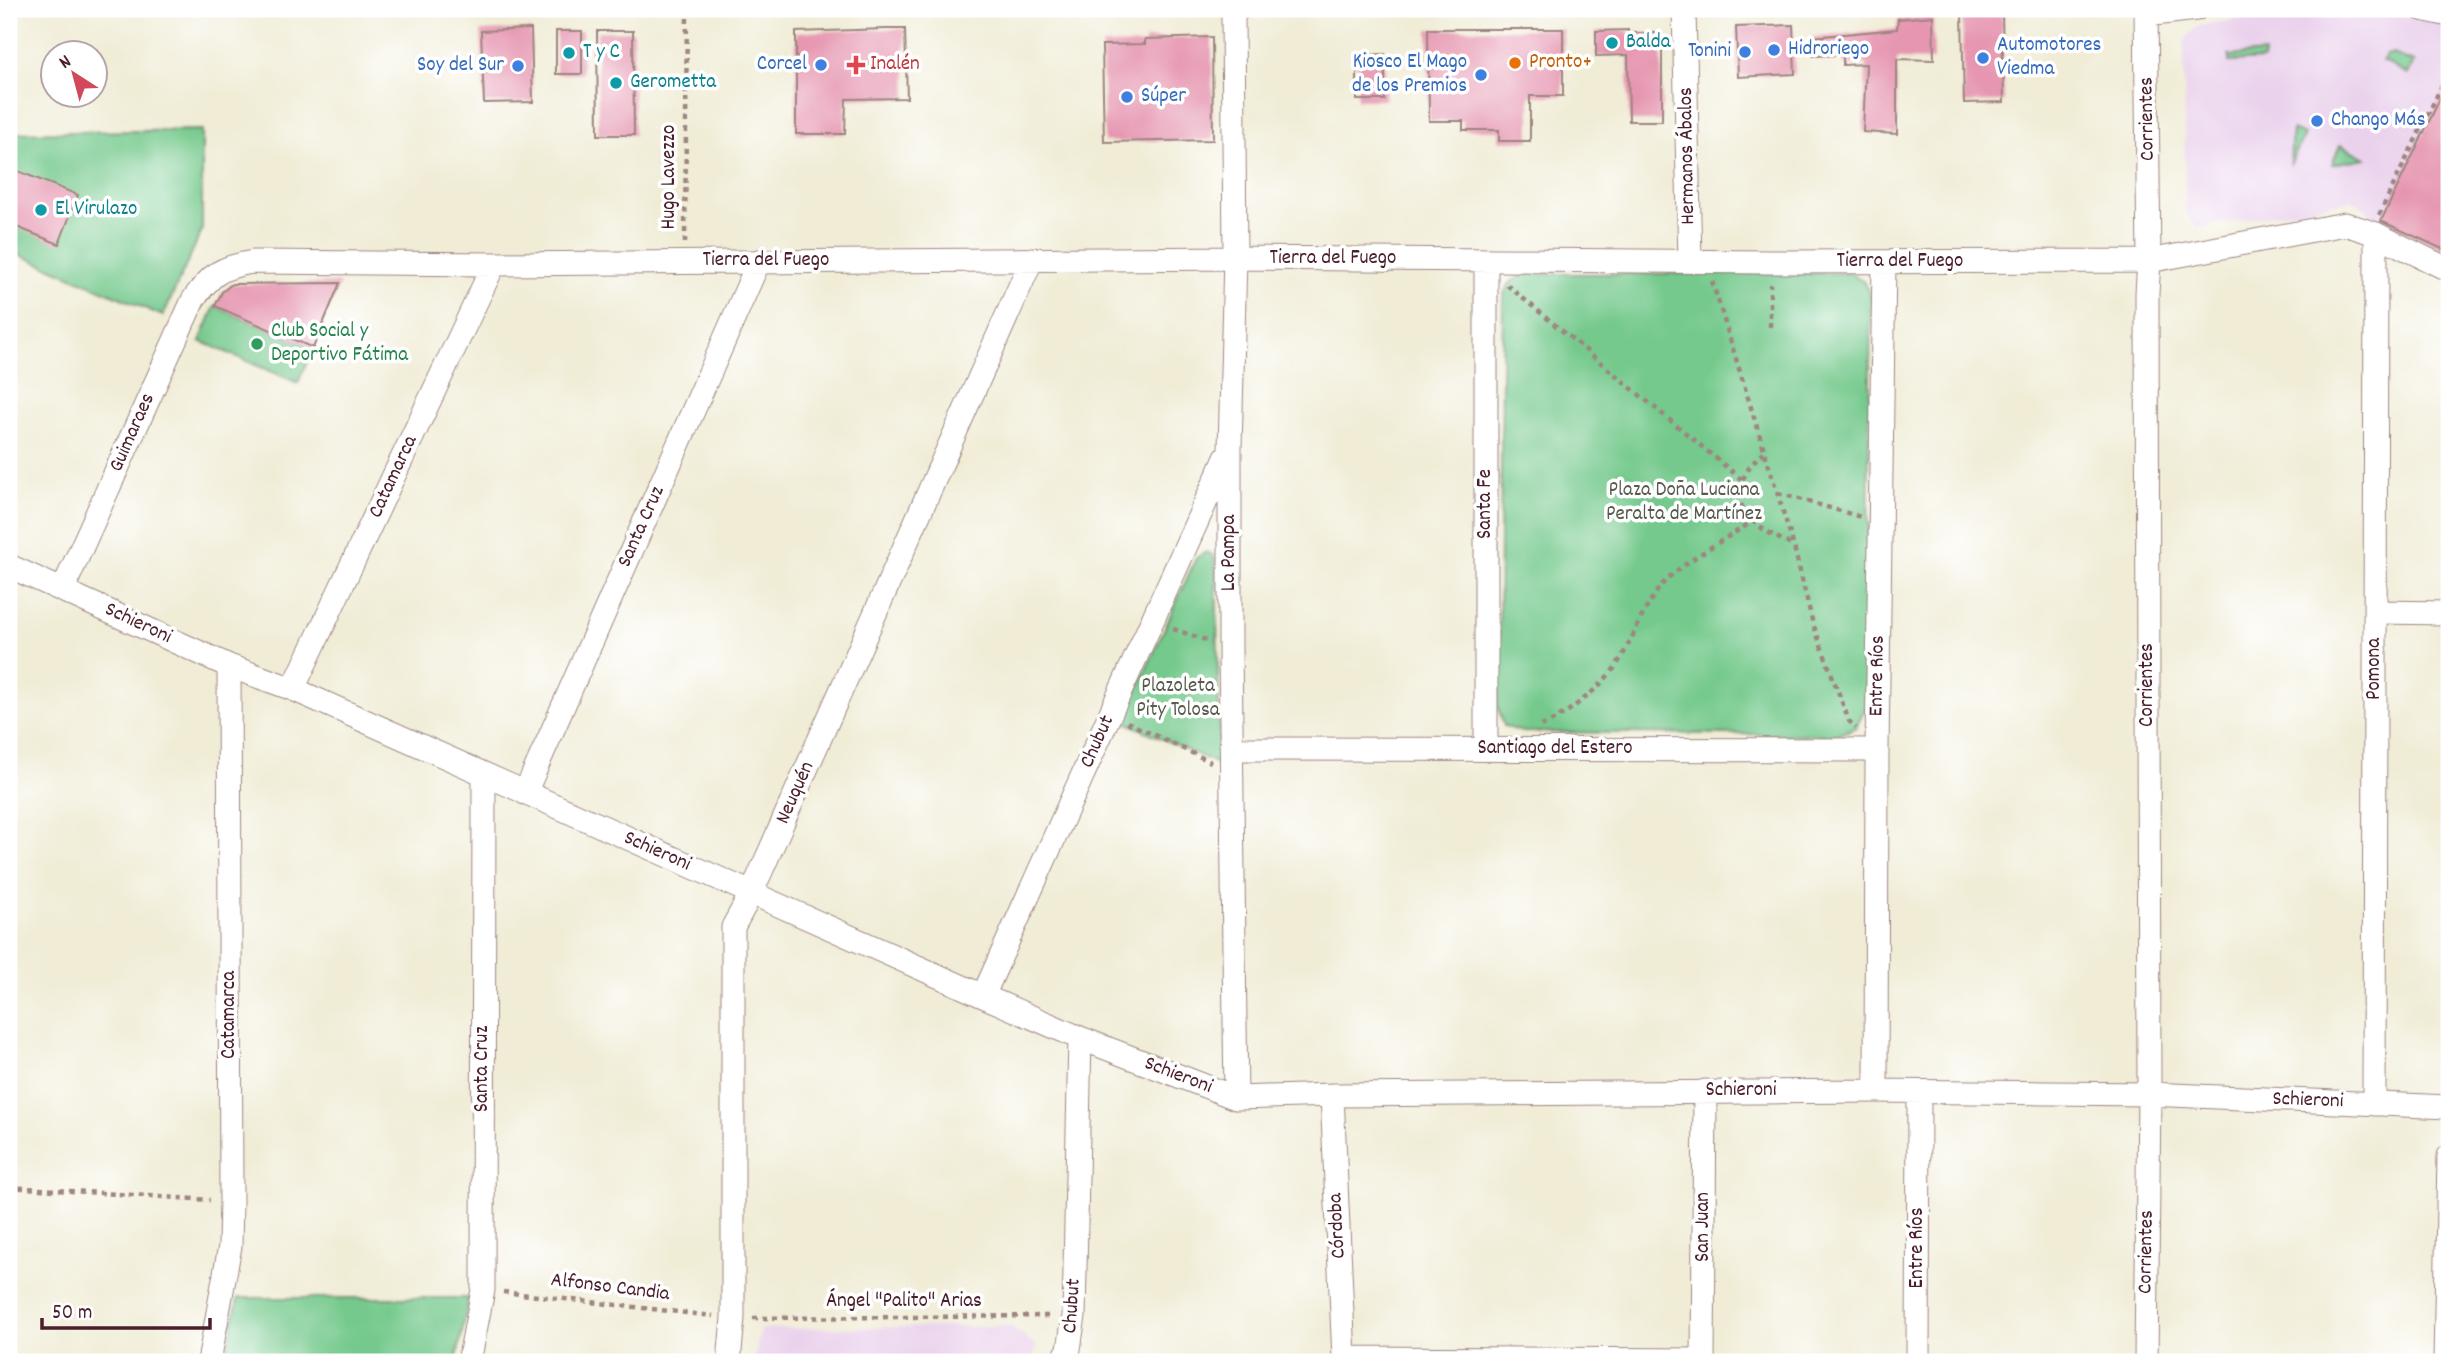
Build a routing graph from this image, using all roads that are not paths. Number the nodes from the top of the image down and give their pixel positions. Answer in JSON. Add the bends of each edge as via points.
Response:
{"nodes":[{"id":1,"x":1238,"y":9,"type":"edge"},
{"id":2,"x":1684,"y":9,"type":"edge"},
{"id":3,"x":2196,"y":9,"type":"edge"},
{"id":4,"x":2422,"y":9,"type":"edge"},
{"id":5,"x":2146,"y":12,"type":"edge"},
{"id":6,"x":2449,"y":15,"type":"edge"},
{"id":7,"x":2372,"y":232,"type":"junction"},
{"id":8,"x":1235,"y":258,"type":"junction"},
{"id":9,"x":1032,"y":259,"type":"junction"},
{"id":10,"x":1486,"y":260,"type":"junction"},
{"id":11,"x":759,"y":261,"type":"junction"},
{"id":12,"x":1698,"y":261,"type":"junction"},
{"id":13,"x":2149,"y":261,"type":"junction"},
{"id":14,"x":1884,"y":262,"type":"junction"},
{"id":15,"x":494,"y":264,"type":"junction"},
{"id":16,"x":2449,"y":270,"type":"edge"},
{"id":17,"x":208,"y":279,"type":"joint"},
{"id":18,"x":1230,"y":449,"type":"junction"},
{"id":19,"x":9,"y":566,"type":"edge"},
{"id":20,"x":63,"y":589,"type":"junction"},
{"id":21,"x":2376,"y":612,"type":"junction"},
{"id":22,"x":2449,"y":613,"type":"edge"},
{"id":23,"x":229,"y":666,"type":"junction"},
{"id":24,"x":293,"y":689,"type":"junction"},
{"id":25,"x":1486,"y":749,"type":"junction"},
{"id":26,"x":1877,"y":750,"type":"junction"},
{"id":27,"x":1233,"y":761,"type":"junction"},
{"id":28,"x":484,"y":775,"type":"junction"},
{"id":29,"x":526,"y":793,"type":"junction"},
{"id":30,"x":751,"y":894,"type":"junction"},
{"id":31,"x":983,"y":996,"type":"junction"},
{"id":32,"x":1080,"y":1038,"type":"junction"},
{"id":33,"x":1705,"y":1091,"type":"junction"},
{"id":34,"x":1875,"y":1091,"type":"junction"},
{"id":35,"x":1919,"y":1092,"type":"junction"},
{"id":36,"x":2149,"y":1094,"type":"junction"},
{"id":37,"x":1332,"y":1095,"type":"junction"},
{"id":38,"x":1236,"y":1098,"type":"junction"},
{"id":39,"x":2374,"y":1104,"type":"junction"},
{"id":40,"x":2449,"y":1107,"type":"edge"},
{"id":41,"x":2449,"y":1156,"type":"edge"},
{"id":42,"x":1703,"y":1361,"type":"edge"},
{"id":43,"x":209,"y":1362,"type":"edge"},
{"id":44,"x":469,"y":1362,"type":"edge"},
{"id":45,"x":729,"y":1362,"type":"edge"},
{"id":46,"x":1062,"y":1362,"type":"edge"},
{"id":47,"x":1918,"y":1362,"type":"edge"},
{"id":48,"x":2146,"y":1362,"type":"edge"},
{"id":49,"x":2445,"y":1362,"type":"edge"}],
"edges":[{"from":1,"to":8,"type":"street","name":"La Pampa","via":[[1233,16]]},
{"from":2,"to":12,"type":"street","name":"Hermanos Ábalos"},
{"from":3,"to":5,"type":"street"},
{"from":4,"to":6,"type":"street"},
{"from":5,"to":13,"type":"street","name":"Corrientes"},
{"from":7,"to":13,"type":"street","name":"Tierra del Fuego","via":[[2345,224]]},
{"from":7,"to":16,"type":"street","name":"Tierra del Fuego"},
{"from":7,"to":21,"type":"street","name":"Pomona"},
{"from":8,"to":9,"type":"street","name":"Tierra del Fuego"},
{"from":8,"to":10,"type":"street","name":"Tierra del Fuego"},
{"from":8,"to":18,"type":"street","name":"La Pampa"},
{"from":9,"to":11,"type":"street","name":"Tierra del Fuego"},
{"from":9,"to":30,"type":"street","name":"Neuquén"},
{"from":10,"to":12,"type":"street","name":"Tierra del Fuego"},
{"from":10,"to":25,"type":"street","name":"Santa Fe"},
{"from":11,"to":15,"type":"street","name":"Tierra del Fuego"},
{"from":11,"to":29,"type":"street","name":"Santa Cruz"},
{"from":12,"to":14,"type":"street","name":"Tierra del Fuego"},
{"from":13,"to":14,"type":"street","name":"Tierra del Fuego"},
{"from":13,"to":36,"type":"street","name":"Corrientes"},
{"from":14,"to":26,"type":"street","name":"Entre Ríos"},
{"from":15,"to":17,"type":"street","name":"Tierra del Fuego","via":[[253,262],[229,266]]},
{"from":15,"to":24,"type":"street","name":"Catamarca"},
{"from":17,"to":20,"type":"street","name":"Guimaraes","via":[[193,300]]},
{"from":18,"to":27,"type":"street","name":"La Pampa"},
{"from":18,"to":31,"type":"street","name":"Chubut"},
{"from":19,"to":20,"type":"street","name":"Schieroni"},
{"from":20,"to":23,"type":"street","name":"Schieroni"},
{"from":21,"to":22,"type":"street"},
{"from":21,"to":39,"type":"street","name":"Pomona"},
{"from":23,"to":24,"type":"street","name":"Schieroni"},
{"from":23,"to":43,"type":"street","name":"Catamarca","via":[[230,1246]]},
{"from":24,"to":28,"type":"street","name":"Schieroni"},
{"from":25,"to":26,"type":"street","name":"Santiago del Estero"},
{"from":25,"to":27,"type":"street","name":"Santiago del Estero"},
{"from":26,"to":34,"type":"street","name":"Entre Ríos"},
{"from":27,"to":38,"type":"street","name":"La Pampa"},
{"from":28,"to":29,"type":"street","name":"Schieroni"},
{"from":28,"to":44,"type":"street","name":"Santa Cruz","via":[[483,1290]]},
{"from":29,"to":30,"type":"street","name":"Schieroni"},
{"from":30,"to":31,"type":"street","name":"Schieroni"},
{"from":30,"to":45,"type":"street","name":"Neuquén","via":[[733,927],[733,1318]]},
{"from":31,"to":32,"type":"street","name":"Schieroni"},
{"from":32,"to":38,"type":"street","name":"Schieroni"},
{"from":32,"to":46,"type":"street","name":"Chubut","via":[[1074,1316]]},
{"from":33,"to":34,"type":"street","name":"Schieroni"},
{"from":33,"to":37,"type":"street","name":"Schieroni"},
{"from":33,"to":42,"type":"street","name":"San Juan"},
{"from":34,"to":35,"type":"street","name":"Schieroni"},
{"from":35,"to":36,"type":"street","name":"Schieroni"},
{"from":35,"to":47,"type":"street","name":"Entre Ríos"},
{"from":36,"to":39,"type":"street","name":"Schieroni"},
{"from":36,"to":48,"type":"street","name":"Corrientes"},
{"from":37,"to":38,"type":"street","name":"Schieroni"},
{"from":37,"to":42,"type":"street","name":"Córdoba","via":[[1344,1358]]},
{"from":39,"to":40,"type":"street","name":"Schieroni"},
{"from":41,"to":49,"type":"street"}]}
